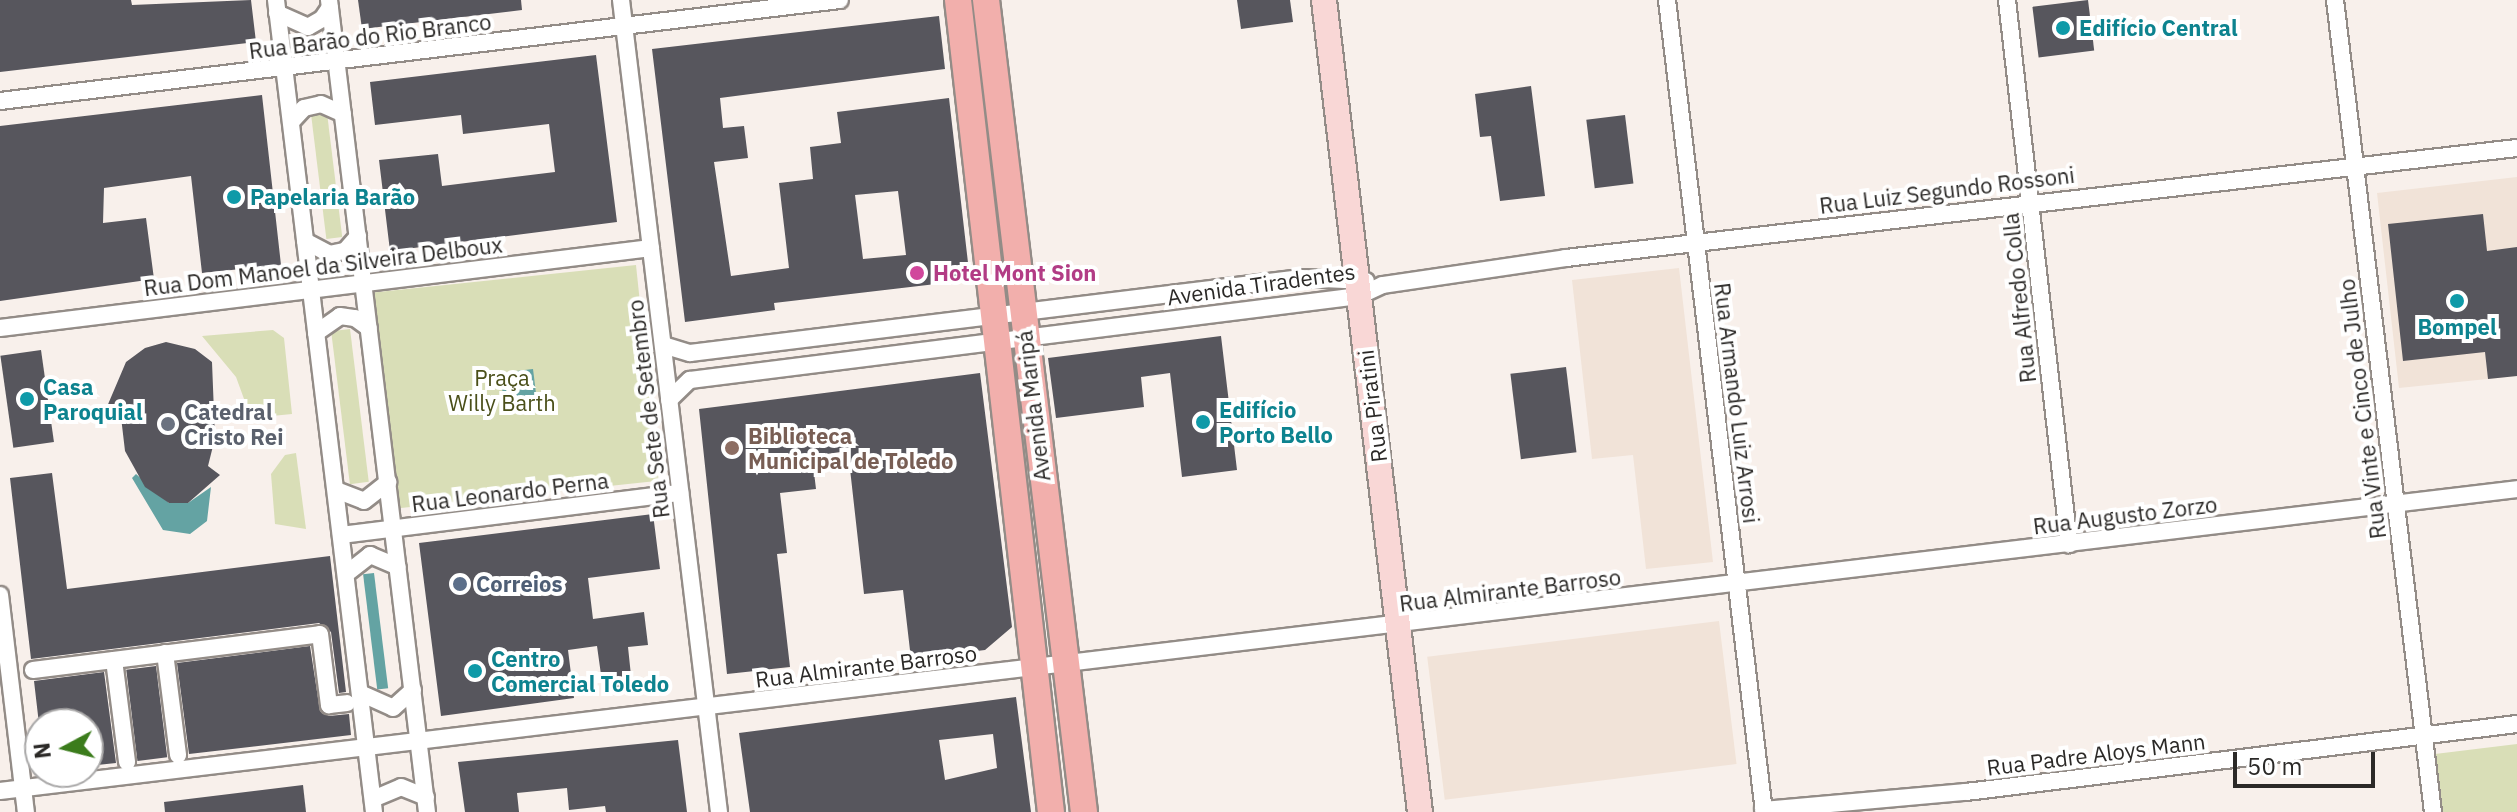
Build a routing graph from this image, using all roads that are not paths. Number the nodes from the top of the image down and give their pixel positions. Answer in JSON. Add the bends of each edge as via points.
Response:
{"nodes":[{"id":1,"x":621,"y":0,"type":"edge"},
{"id":2,"x":840,"y":0,"type":"edge"},
{"id":3,"x":958,"y":0,"type":"edge"},
{"id":4,"x":1324,"y":0,"type":"edge"},
{"id":5,"x":1667,"y":0,"type":"edge"},
{"id":6,"x":2007,"y":0,"type":"edge"},
{"id":7,"x":2335,"y":0,"type":"edge"},
{"id":8,"x":329,"y":3,"type":"edge"},
{"id":9,"x":277,"y":7,"type":"edge"},
{"id":10,"x":988,"y":12,"type":"edge"},
{"id":11,"x":961,"y":27,"type":"junction"},
{"id":12,"x":625,"y":28,"type":"junction"},
{"id":13,"x":337,"y":62,"type":"junction"},
{"id":14,"x":284,"y":68,"type":"junction"},
{"id":15,"x":0,"y":101,"type":"edge"},
{"id":16,"x":343,"y":114,"type":"junction"},
{"id":17,"x":291,"y":122,"type":"junction"},
{"id":18,"x":2517,"y":148,"type":"edge"},
{"id":19,"x":2355,"y":165,"type":"junction"},
{"id":20,"x":2030,"y":202,"type":"junction"},
{"id":21,"x":358,"y":236,"type":"junction"},
{"id":22,"x":305,"y":241,"type":"junction"},
{"id":23,"x":1695,"y":241,"type":"junction"},
{"id":24,"x":651,"y":248,"type":"junction"},
{"id":25,"x":1018,"y":269,"type":"junction"},
{"id":26,"x":989,"y":271,"type":"junction"},
{"id":27,"x":1301,"y":278,"type":"junction"},
{"id":28,"x":363,"y":283,"type":"junction"},
{"id":29,"x":1383,"y":285,"type":"joint"},
{"id":30,"x":1358,"y":288,"type":"junction"},
{"id":31,"x":311,"y":290,"type":"junction"},
{"id":32,"x":1306,"y":303,"type":"junction"},
{"id":33,"x":1071,"y":306,"type":"junction"},
{"id":34,"x":936,"y":323,"type":"junction"},
{"id":35,"x":1024,"y":325,"type":"junction"},
{"id":36,"x":0,"y":328,"type":"edge"},
{"id":37,"x":369,"y":328,"type":"junction"},
{"id":38,"x":996,"y":328,"type":"junction"},
{"id":39,"x":1073,"y":332,"type":"junction"},
{"id":40,"x":316,"y":333,"type":"junction"},
{"id":41,"x":663,"y":345,"type":"junction"},
{"id":42,"x":940,"y":349,"type":"junction"},
{"id":43,"x":702,"y":352,"type":"junction"},
{"id":44,"x":706,"y":378,"type":"junction"},
{"id":45,"x":1030,"y":382,"type":"junction"},
{"id":46,"x":1002,"y":386,"type":"junction"},
{"id":47,"x":669,"y":400,"type":"junction"},
{"id":48,"x":388,"y":482,"type":"junction"},
{"id":49,"x":2517,"y":489,"type":"edge"},
{"id":50,"x":336,"y":490,"type":"junction"},
{"id":51,"x":680,"y":493,"type":"junction"},
{"id":52,"x":2396,"y":503,"type":"junction"},
{"id":53,"x":393,"y":530,"type":"junction"},
{"id":54,"x":341,"y":535,"type":"junction"},
{"id":55,"x":2069,"y":544,"type":"junction"},
{"id":56,"x":398,"y":567,"type":"junction"},
{"id":57,"x":346,"y":574,"type":"junction"},
{"id":58,"x":1738,"y":586,"type":"junction"},
{"id":59,"x":0,"y":595,"type":"edge"},
{"id":60,"x":1029,"y":624,"type":"junction"},
{"id":61,"x":1060,"y":625,"type":"junction"},
{"id":62,"x":1398,"y":625,"type":"junction"},
{"id":63,"x":165,"y":653,"type":"junction"},
{"id":64,"x":114,"y":660,"type":"junction"},
{"id":65,"x":1064,"y":665,"type":"junction"},
{"id":66,"x":1035,"y":669,"type":"junction"},
{"id":67,"x":33,"y":670,"type":"dead end"},
{"id":68,"x":413,"y":690,"type":"junction"},
{"id":69,"x":354,"y":698,"type":"junction"},
{"id":70,"x":706,"y":707,"type":"junction"},
{"id":71,"x":1073,"y":709,"type":"junction"},
{"id":72,"x":1040,"y":715,"type":"junction"},
{"id":73,"x":2517,"y":724,"type":"edge"},
{"id":74,"x":2424,"y":736,"type":"junction"},
{"id":75,"x":419,"y":741,"type":"junction"},
{"id":76,"x":367,"y":747,"type":"junction"},
{"id":77,"x":178,"y":755,"type":"dead end"},
{"id":78,"x":127,"y":762,"type":"dead end"},
{"id":79,"x":104,"y":778,"type":"edge"},
{"id":80,"x":24,"y":788,"type":"junction"},
{"id":81,"x":0,"y":791,"type":"edge"},
{"id":82,"x":426,"y":804,"type":"edge"},
{"id":83,"x":374,"y":805,"type":"edge"},
{"id":84,"x":1763,"y":811,"type":"edge"},
{"id":85,"x":26,"y":812,"type":"edge"},
{"id":86,"x":719,"y":812,"type":"edge"},
{"id":87,"x":1051,"y":812,"type":"edge"},
{"id":88,"x":1084,"y":812,"type":"edge"},
{"id":89,"x":1420,"y":812,"type":"edge"},
{"id":90,"x":2433,"y":812,"type":"edge"}],
"edges":[{"from":1,"to":12,"type":"street","name":"Rua Sete de Setembro"},
{"from":2,"to":12,"type":"street","name":"Rua Barão do Rio Branco"},
{"from":3,"to":11,"type":"main road","name":"Avenida Maripá"},
{"from":4,"to":30,"type":"street","name":"Rua Piratini"},
{"from":5,"to":23,"type":"street","name":"Rua Armando Luiz Arrosi"},
{"from":6,"to":20,"type":"street","name":"Rua Alfredo Colla"},
{"from":7,"to":19,"type":"street","name":"Rua Vinte e Cinco de Julho"},
{"from":8,"to":9,"type":"street","via":[[322,19],[308,27]]},
{"from":8,"to":13,"type":"street"},
{"from":9,"to":14,"type":"street"},
{"from":10,"to":11,"type":"main road","via":[[967,19]]},
{"from":10,"to":25,"type":"main road","name":"Avenida Maripá"},
{"from":11,"to":26,"type":"main road","name":"Avenida Maripá"},
{"from":12,"to":13,"type":"street","name":"Rua Barão do Rio Branco"},
{"from":12,"to":24,"type":"street","name":"Rua Sete de Setembro"},
{"from":13,"to":14,"type":"street","name":"Rua Barão do Rio Branco"},
{"from":13,"to":16,"type":"street"},
{"from":14,"to":15,"type":"street","name":"Rua Barão do Rio Branco"},
{"from":14,"to":17,"type":"street"},
{"from":16,"to":17,"type":"street","via":[[321,104],[304,108]]},
{"from":16,"to":21,"type":"street"},
{"from":17,"to":22,"type":"street"},
{"from":18,"to":19,"type":"street","name":"Rua Luiz Segundo Rossoni"},
{"from":19,"to":20,"type":"street","name":"Rua Luiz Segundo Rossoni"},
{"from":19,"to":52,"type":"street","name":"Rua Vinte e Cinco de Julho"},
{"from":20,"to":23,"type":"street","name":"Rua Luiz Segundo Rossoni"},
{"from":20,"to":55,"type":"street","name":"Rua Alfredo Colla"},
{"from":21,"to":22,"type":"street","via":[[345,251],[329,254]]},
{"from":21,"to":28,"type":"street"},
{"from":22,"to":31,"type":"street"},
{"from":23,"to":29,"type":"street","name":"Rua Luiz Segundo Rossoni"},
{"from":23,"to":58,"type":"street","name":"Rua Armando Luiz Arrosi"},
{"from":24,"to":28,"type":"street","name":"Rua Dom Manoel da Silveira Delboux"},
{"from":24,"to":41,"type":"street","name":"Rua Sete de Setembro"},
{"from":25,"to":26,"type":"main road","via":[[998,281]]},
{"from":25,"to":35,"type":"main road","name":"Avenida Maripá"},
{"from":26,"to":38,"type":"main road","name":"Avenida Maripá"},
{"from":27,"to":30,"type":"street","name":"Avenida Tiradentes"},
{"from":27,"to":32,"type":"street","via":[[1311,290]]},
{"from":27,"to":33,"type":"street","name":"Avenida Tiradentes"},
{"from":28,"to":31,"type":"street","name":"Rua Dom Manoel da Silveira Delboux"},
{"from":28,"to":37,"type":"street"},
{"from":29,"to":30,"type":"street","name":"Avenida Tiradentes"},
{"from":30,"to":32,"type":"street","name":"Avenida Tiradentes"},
{"from":30,"to":62,"type":"street","name":"Rua Piratini"},
{"from":31,"to":36,"type":"street","name":"Rua Dom Manoel da Silveira Delboux"},
{"from":31,"to":40,"type":"street"},
{"from":32,"to":39,"type":"street","name":"Avenida Tiradentes"},
{"from":33,"to":35,"type":"street","name":"Avenida Tiradentes"},
{"from":33,"to":39,"type":"street","via":[[1063,316]]},
{"from":34,"to":38,"type":"street","name":"Avenida Tiradentes"},
{"from":34,"to":42,"type":"street","via":[[954,333]]},
{"from":34,"to":43,"type":"street","name":"Avenida Tiradentes"},
{"from":35,"to":38,"type":"street","name":"Avenida Tiradentes"},
{"from":35,"to":38,"type":"street","name":"Avenida Tiradentes"},
{"from":35,"to":39,"type":"street","name":"Avenida Tiradentes"},
{"from":35,"to":45,"type":"main road","name":"Avenida Maripá"},
{"from":37,"to":40,"type":"street","via":[[340,316]]},
{"from":37,"to":48,"type":"street"},
{"from":38,"to":42,"type":"street","name":"Avenida Tiradentes"},
{"from":38,"to":46,"type":"main road","name":"Avenida Maripá"},
{"from":40,"to":50,"type":"street"},
{"from":41,"to":43,"type":"street","name":"Avenida Tiradentes","via":[[678,353]]},
{"from":41,"to":47,"type":"street","name":"Rua Sete de Setembro"},
{"from":42,"to":44,"type":"street","name":"Avenida Tiradentes"},
{"from":43,"to":44,"type":"street","via":[[697,363]]},
{"from":44,"to":47,"type":"street","name":"Avenida Tiradentes","via":[[678,386]]},
{"from":45,"to":46,"type":"main road","via":[[1022,375],[1010,377]]},
{"from":45,"to":61,"type":"main road","name":"Avenida Maripá"},
{"from":46,"to":60,"type":"main road","name":"Avenida Maripá"},
{"from":47,"to":51,"type":"street","name":"Rua Sete de Setembro"},
{"from":48,"to":50,"type":"street","via":[[364,501]]},
{"from":48,"to":53,"type":"street"},
{"from":49,"to":52,"type":"street","name":"Rua Augusto Zorzo"},
{"from":50,"to":54,"type":"street"},
{"from":51,"to":53,"type":"street","name":"Rua Leonardo Perna"},
{"from":51,"to":70,"type":"street","name":"Rua Sete de Setembro"},
{"from":52,"to":55,"type":"street","name":"Rua Augusto Zorzo"},
{"from":52,"to":74,"type":"street","name":"Rua Vinte e Cinco de Julho"},
{"from":53,"to":54,"type":"street","name":"Rua Leonardo Perna"},
{"from":53,"to":56,"type":"street"},
{"from":54,"to":57,"type":"street"},
{"from":55,"to":58,"type":"street","name":"Rua Augusto Zorzo"},
{"from":56,"to":57,"type":"street","via":[[370,555]]},
{"from":56,"to":68,"type":"street"},
{"from":57,"to":69,"type":"street"},
{"from":58,"to":62,"type":"street","name":"Rua Almirante Barroso"},
{"from":58,"to":84,"type":"street","name":"Rua Armando Luiz Arrosi"},
{"from":59,"to":80,"type":"street"},
{"from":60,"to":61,"type":"main road","via":[[1040,636],[1053,635]]},
{"from":60,"to":66,"type":"main road","name":"Avenida Maripá"},
{"from":61,"to":65,"type":"main road","name":"Avenida Maripá"},
{"from":62,"to":65,"type":"street","name":"Rua Almirante Barroso"},
{"from":62,"to":89,"type":"street","name":"Rua Piratini"},
{"from":63,"to":64,"type":"street"},
{"from":63,"to":69,"type":"street","via":[[320,634],[329,705]]},
{"from":63,"to":77,"type":"street"},
{"from":64,"to":67,"type":"street"},
{"from":64,"to":78,"type":"street"},
{"from":65,"to":66,"type":"street","name":"Rua Almirante Barroso"},
{"from":65,"to":71,"type":"main road","name":"Avenida Maripá"},
{"from":66,"to":70,"type":"street","name":"Rua Almirante Barroso"},
{"from":66,"to":72,"type":"main road","name":"Avenida Maripá"},
{"from":68,"to":69,"type":"street","via":[[393,708]]},
{"from":68,"to":75,"type":"street"},
{"from":69,"to":76,"type":"street"},
{"from":70,"to":75,"type":"street","name":"Rua Almirante Barroso"},
{"from":70,"to":86,"type":"street","name":"Rua Sete de Setembro"},
{"from":71,"to":72,"type":"main road","via":[[1048,705]]},
{"from":71,"to":88,"type":"main road","name":"Avenida Maripá"},
{"from":72,"to":87,"type":"main road","name":"Avenida Maripá"},
{"from":73,"to":74,"type":"street","name":"Rua Padre Aloys Mann"},
{"from":74,"to":84,"type":"street","name":"Rua Padre Aloys Mann","via":[[1966,792]]},
{"from":74,"to":90,"type":"street","name":"Rua Vinte e Cinco de Julho"},
{"from":75,"to":76,"type":"street","name":"Rua Almirante Barroso"},
{"from":75,"to":82,"type":"street"},
{"from":76,"to":79,"type":"street","name":"Rua Almirante Barroso"},
{"from":76,"to":83,"type":"street"},
{"from":80,"to":81,"type":"street","name":"Rua Almirante Barroso"},
{"from":80,"to":85,"type":"street"},
{"from":82,"to":83,"type":"street","via":[[401,787]]}]}
